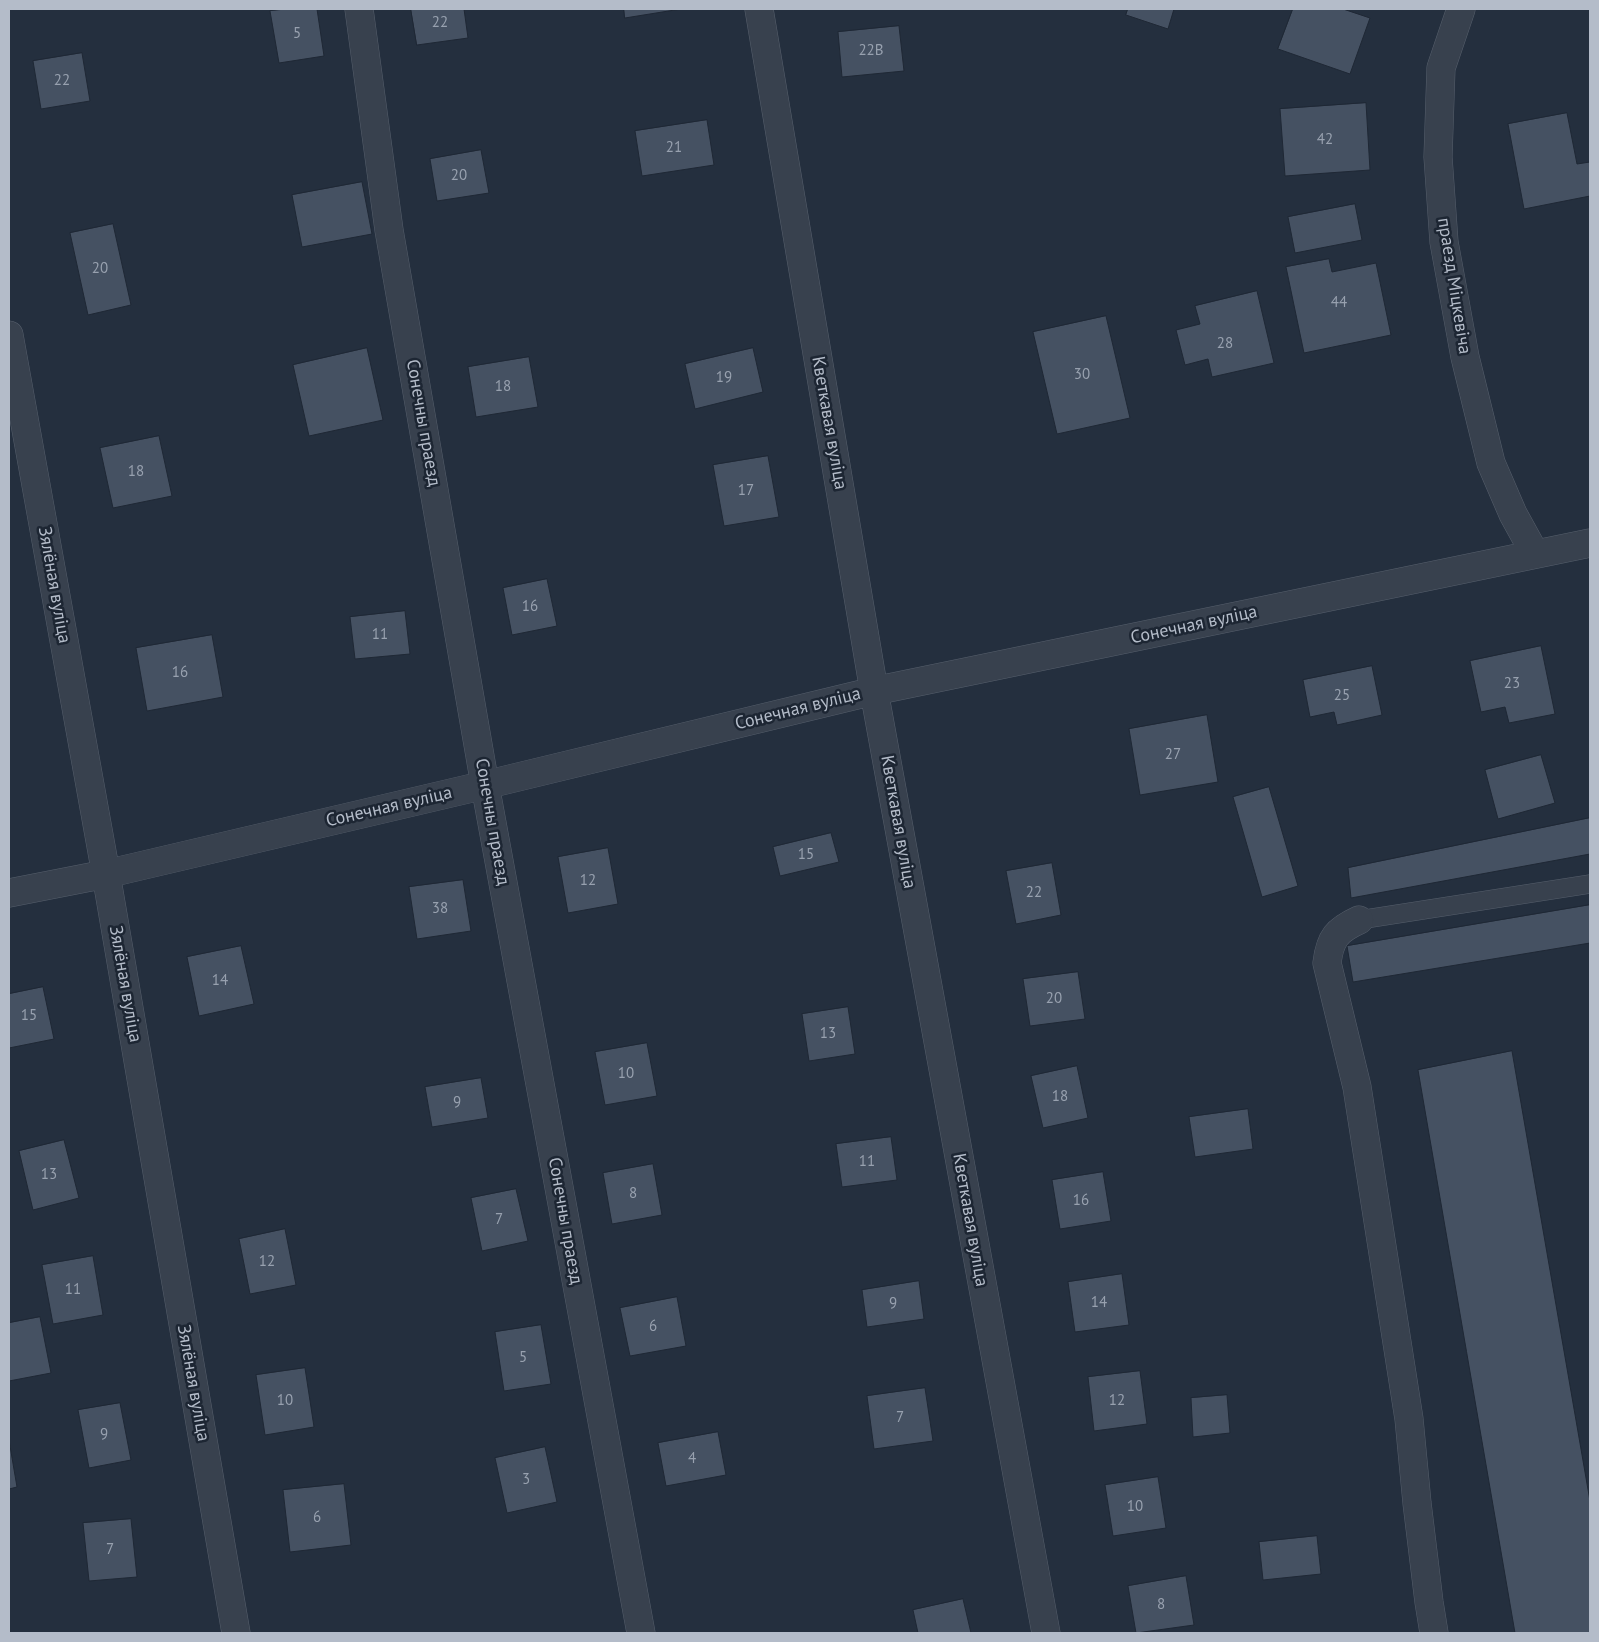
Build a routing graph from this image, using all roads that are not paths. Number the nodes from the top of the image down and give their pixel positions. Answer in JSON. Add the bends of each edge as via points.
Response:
{"nodes":[{"id":1,"x":359,"y":9,"type":"edge"},
{"id":2,"x":760,"y":9,"type":"edge"},
{"id":3,"x":1461,"y":9,"type":"edge"},
{"id":4,"x":9,"y":336,"type":"edge"},
{"id":5,"x":1590,"y":543,"type":"edge"},
{"id":6,"x":1535,"y":554,"type":"junction"},
{"id":7,"x":874,"y":691,"type":"junction"},
{"id":8,"x":485,"y":785,"type":"junction"},
{"id":9,"x":106,"y":874,"type":"junction"},
{"id":10,"x":1590,"y":884,"type":"edge"},
{"id":11,"x":9,"y":893,"type":"edge"},
{"id":12,"x":1359,"y":920,"type":"joint"},
{"id":13,"x":236,"y":1633,"type":"edge"},
{"id":14,"x":641,"y":1633,"type":"edge"},
{"id":15,"x":1046,"y":1633,"type":"edge"},
{"id":16,"x":1434,"y":1633,"type":"edge"}],
"edges":[{"from":1,"to":8,"type":"street","name":"Сонечны праезд","via":[[389,230]]},
{"from":2,"to":7,"type":"street","name":"Кветкавая вуліца"},
{"from":3,"to":6,"type":"street","name":"праезд Міцкевіча","via":[[1441,68],[1438,157],[1444,242],[1465,357],[1491,463]]},
{"from":4,"to":9,"type":"street","name":"Зялёная вуліца"},
{"from":5,"to":6,"type":"street","name":"Сонечная вуліца"},
{"from":6,"to":7,"type":"street","name":"Сонечная вуліца"},
{"from":7,"to":8,"type":"street","name":"Сонечная вуліца"},
{"from":7,"to":15,"type":"street","name":"Кветкавая вуліца"},
{"from":8,"to":9,"type":"street","name":"Сонечная вуліца"},
{"from":8,"to":14,"type":"street","name":"Сонечны праезд"},
{"from":9,"to":11,"type":"street","name":"Сонечная вуліца"},
{"from":9,"to":13,"type":"street","name":"Зялёная вуліца"},
{"from":10,"to":12,"type":"lane"},
{"from":12,"to":16,"type":"street","via":[[1344,927],[1335,937],[1329,948],[1328,963],[1357,1087],[1409,1419]]}]}
